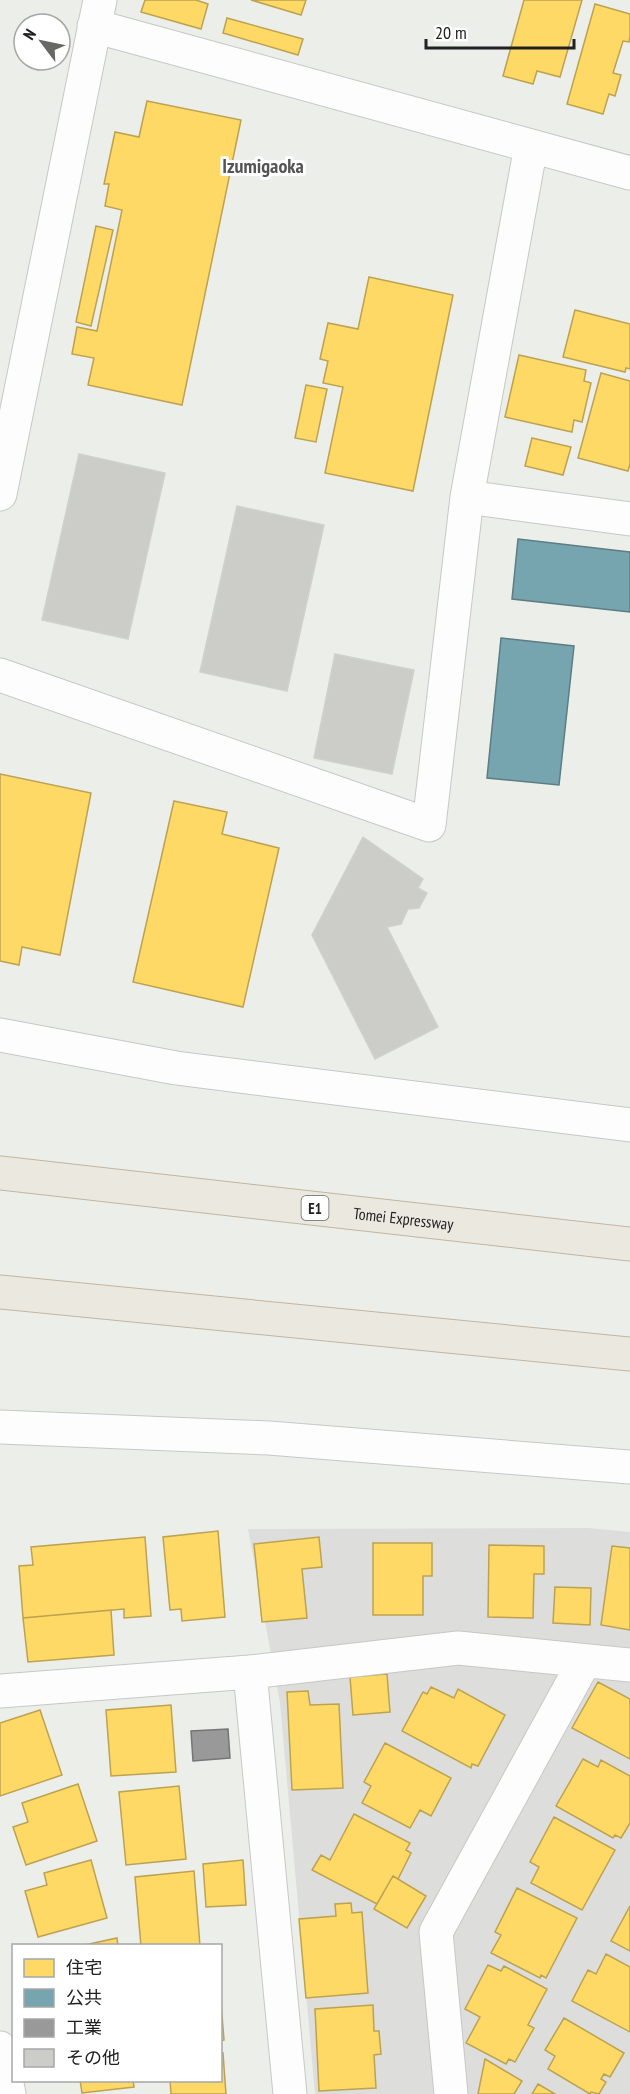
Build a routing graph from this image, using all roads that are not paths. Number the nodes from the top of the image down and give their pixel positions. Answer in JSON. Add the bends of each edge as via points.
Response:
{"nodes":[{"id":1,"x":97,"y":13,"type":"edge"},
{"id":2,"x":531,"y":146,"type":"junction"},
{"id":3,"x":630,"y":173,"type":"edge"},
{"id":4,"x":0,"y":494,"type":"edge"},
{"id":5,"x":467,"y":497,"type":"junction"},
{"id":6,"x":630,"y":519,"type":"edge"},
{"id":7,"x":0,"y":675,"type":"edge"},
{"id":8,"x":0,"y":1035,"type":"edge"},
{"id":9,"x":630,"y":1125,"type":"edge"},
{"id":10,"x":0,"y":1173,"type":"edge"},
{"id":11,"x":630,"y":1244,"type":"edge"},
{"id":12,"x":0,"y":1292,"type":"edge"},
{"id":13,"x":630,"y":1354,"type":"edge"},
{"id":14,"x":0,"y":1427,"type":"edge"},
{"id":15,"x":630,"y":1467,"type":"edge"},
{"id":16,"x":584,"y":1662,"type":"junction"},
{"id":17,"x":630,"y":1665,"type":"edge"},
{"id":18,"x":250,"y":1672,"type":"junction"},
{"id":19,"x":0,"y":1691,"type":"edge"},
{"id":20,"x":0,"y":2049,"type":"edge"},
{"id":21,"x":9,"y":2094,"type":"edge"},
{"id":22,"x":290,"y":2094,"type":"edge"},
{"id":23,"x":451,"y":2094,"type":"edge"}],
"edges":[{"from":1,"to":2,"type":"street"},
{"from":1,"to":4,"type":"street"},
{"from":2,"to":3,"type":"street"},
{"from":2,"to":5,"type":"street"},
{"from":5,"to":6,"type":"street"},
{"from":5,"to":7,"type":"street","via":[[429,825]]},
{"from":8,"to":9,"type":"street","via":[[176,1068]]},
{"from":10,"to":11,"type":"highway","name":"Tomei Expressway","number":"E1"},
{"from":12,"to":13,"type":"highway"},
{"from":14,"to":15,"type":"street","via":[[269,1438]]},
{"from":16,"to":17,"type":"street"},
{"from":16,"to":18,"type":"street","via":[[458,1648]]},
{"from":16,"to":23,"type":"street","via":[[436,1932]]},
{"from":18,"to":19,"type":"street"},
{"from":18,"to":22,"type":"street"},
{"from":20,"to":21,"type":"street"}]}
